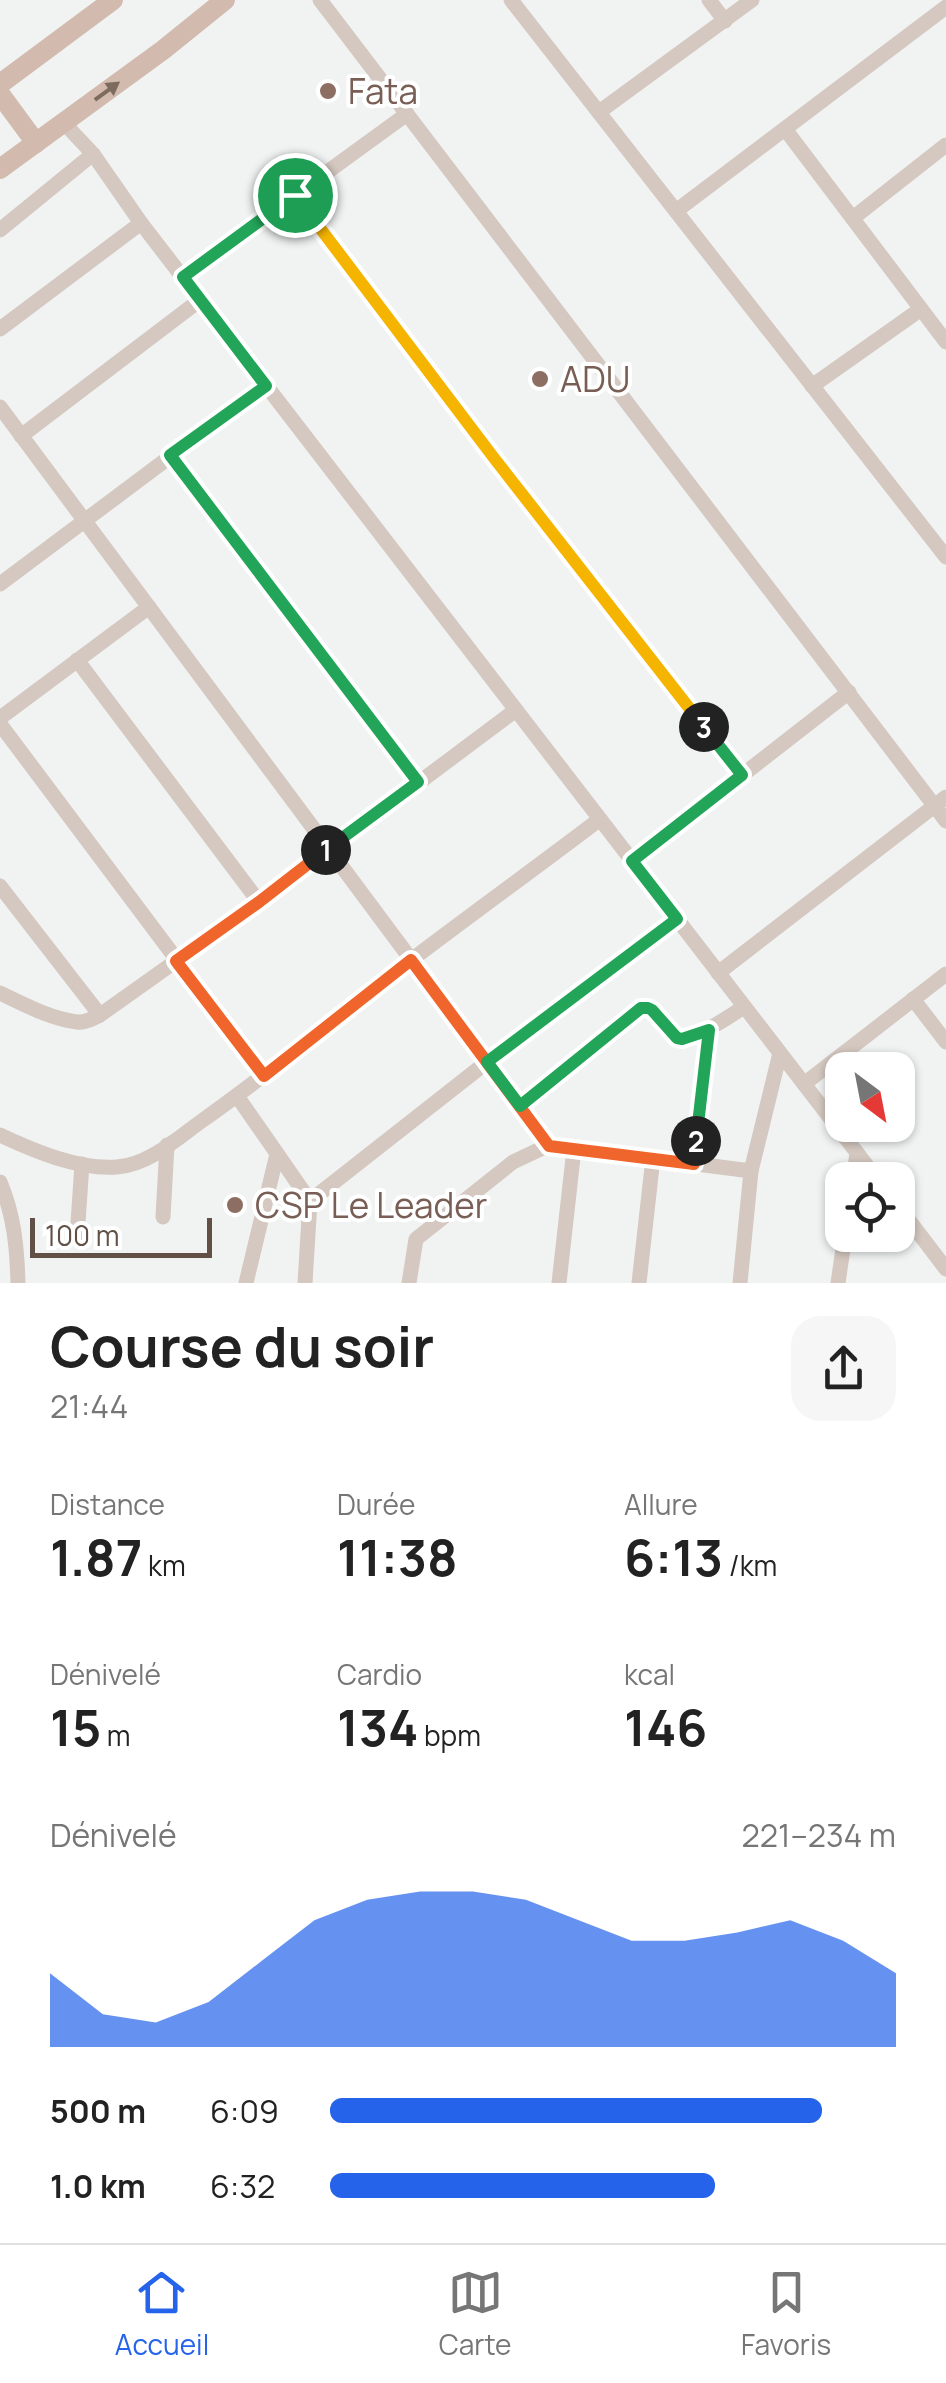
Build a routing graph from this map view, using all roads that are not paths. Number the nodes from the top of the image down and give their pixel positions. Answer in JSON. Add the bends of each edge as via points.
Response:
{"nodes":[{"id":1,"x":113,"y":0,"type":"edge"},
{"id":2,"x":226,"y":0,"type":"edge"},
{"id":3,"x":320,"y":0,"type":"edge"},
{"id":4,"x":511,"y":0,"type":"edge"},
{"id":5,"x":709,"y":0,"type":"edge"},
{"id":6,"x":752,"y":0,"type":"edge"},
{"id":7,"x":946,"y":7,"type":"edge"},
{"id":8,"x":725,"y":20,"type":"junction"},
{"id":9,"x":0,"y":84,"type":"edge"},
{"id":10,"x":0,"y":94,"type":"edge"},
{"id":11,"x":599,"y":112,"type":"junction"},
{"id":12,"x":408,"y":114,"type":"junction"},
{"id":13,"x":64,"y":123,"type":"junction"},
{"id":14,"x":785,"y":130,"type":"junction"},
{"id":15,"x":36,"y":143,"type":"junction"},
{"id":16,"x":946,"y":145,"type":"edge"},
{"id":17,"x":93,"y":154,"type":"junction"},
{"id":18,"x":0,"y":170,"type":"edge"},
{"id":19,"x":295,"y":195,"type":"junction"},
{"id":20,"x":676,"y":212,"type":"junction"},
{"id":21,"x":853,"y":218,"type":"junction"},
{"id":22,"x":141,"y":222,"type":"junction"},
{"id":23,"x":0,"y":230,"type":"edge"},
{"id":24,"x":183,"y":277,"type":"junction"},
{"id":25,"x":200,"y":300,"type":"junction"},
{"id":26,"x":922,"y":309,"type":"junction"},
{"id":27,"x":0,"y":329,"type":"edge"},
{"id":28,"x":946,"y":342,"type":"edge"},
{"id":29,"x":266,"y":386,"type":"junction"},
{"id":30,"x":812,"y":386,"type":"junction"},
{"id":31,"x":0,"y":407,"type":"edge"},
{"id":32,"x":21,"y":436,"type":"junction"},
{"id":33,"x":170,"y":455,"type":"junction"},
{"id":34,"x":84,"y":520,"type":"junction"},
{"id":35,"x":943,"y":548,"type":"edge"},
{"id":36,"x":0,"y":584,"type":"edge"},
{"id":37,"x":148,"y":607,"type":"junction"},
{"id":38,"x":78,"y":660,"type":"junction"},
{"id":39,"x":849,"y":692,"type":"junction"},
{"id":40,"x":516,"y":710,"type":"junction"},
{"id":41,"x":0,"y":721,"type":"edge"},
{"id":42,"x":742,"y":775,"type":"junction"},
{"id":43,"x":418,"y":782,"type":"junction"},
{"id":44,"x":940,"y":801,"type":"edge"},
{"id":45,"x":600,"y":819,"type":"junction"},
{"id":46,"x":946,"y":821,"type":"edge"},
{"id":47,"x":328,"y":848,"type":"junction"},
{"id":48,"x":632,"y":861,"type":"junction"},
{"id":49,"x":0,"y":886,"type":"edge"},
{"id":50,"x":259,"y":902,"type":"junction"},
{"id":51,"x":677,"y":919,"type":"junction"},
{"id":52,"x":411,"y":960,"type":"junction"},
{"id":53,"x":176,"y":961,"type":"junction"},
{"id":54,"x":718,"y":973,"type":"junction"},
{"id":55,"x":946,"y":974,"type":"edge"},
{"id":56,"x":0,"y":993,"type":"edge"},
{"id":57,"x":913,"y":999,"type":"junction"},
{"id":58,"x":744,"y":1007,"type":"junction"},
{"id":59,"x":100,"y":1015,"type":"junction"},
{"id":60,"x":709,"y":1030,"type":"junction"},
{"id":61,"x":946,"y":1042,"type":"edge"},
{"id":62,"x":780,"y":1053,"type":"junction"},
{"id":63,"x":487,"y":1062,"type":"junction"},
{"id":64,"x":264,"y":1076,"type":"junction"},
{"id":65,"x":804,"y":1084,"type":"junction"},
{"id":66,"x":237,"y":1096,"type":"junction"},
{"id":67,"x":520,"y":1106,"type":"junction"},
{"id":68,"x":0,"y":1135,"type":"edge"},
{"id":69,"x":167,"y":1146,"type":"junction"},
{"id":70,"x":549,"y":1146,"type":"junction"},
{"id":71,"x":574,"y":1148,"type":"junction"},
{"id":72,"x":278,"y":1154,"type":"junction"},
{"id":73,"x":857,"y":1154,"type":"junction"},
{"id":74,"x":654,"y":1158,"type":"junction"},
{"id":75,"x":856,"y":1162,"type":"edge"},
{"id":76,"x":863,"y":1162,"type":"edge"},
{"id":77,"x":82,"y":1164,"type":"junction"},
{"id":78,"x":694,"y":1164,"type":"junction"},
{"id":79,"x":751,"y":1171,"type":"junction"},
{"id":80,"x":0,"y":1182,"type":"edge"},
{"id":81,"x":310,"y":1201,"type":"junction"},
{"id":82,"x":163,"y":1217,"type":"dead end"},
{"id":83,"x":915,"y":1228,"type":"edge"},
{"id":84,"x":77,"y":1237,"type":"dead end"},
{"id":85,"x":843,"y":1252,"type":"edge"},
{"id":86,"x":946,"y":1269,"type":"edge"},
{"id":87,"x":18,"y":1283,"type":"edge"},
{"id":88,"x":246,"y":1283,"type":"edge"},
{"id":89,"x":305,"y":1283,"type":"edge"},
{"id":90,"x":409,"y":1283,"type":"edge"},
{"id":91,"x":559,"y":1283,"type":"edge"},
{"id":92,"x":639,"y":1283,"type":"edge"},
{"id":93,"x":740,"y":1283,"type":"edge"},
{"id":94,"x":838,"y":1283,"type":"edge"}],
"edges":[{"from":1,"to":9,"type":"main road"},
{"from":13,"to":2,"type":"main road","one_way":true},
{"from":3,"to":12,"type":"street"},
{"from":4,"to":11,"type":"street"},
{"from":5,"to":8,"type":"street"},
{"from":6,"to":8,"type":"street"},
{"from":7,"to":14,"type":"street"},
{"from":8,"to":11,"type":"street"},
{"from":10,"to":15,"type":"main road"},
{"from":11,"to":20,"type":"street"},
{"from":12,"to":19,"type":"street"},
{"from":12,"to":39,"type":"street"},
{"from":13,"to":15,"type":"main road"},
{"from":13,"to":17,"type":"street"},
{"from":14,"to":20,"type":"street"},
{"from":14,"to":21,"type":"street"},
{"from":15,"to":18,"type":"main road"},
{"from":16,"to":21,"type":"street"},
{"from":17,"to":22,"type":"street"},
{"from":17,"to":23,"type":"street"},
{"from":19,"to":24,"type":"street"},
{"from":19,"to":42,"type":"street"},
{"from":20,"to":30,"type":"street"},
{"from":21,"to":26,"type":"street"},
{"from":22,"to":24,"type":"street"},
{"from":22,"to":27,"type":"street"},
{"from":24,"to":25,"type":"street"},
{"from":25,"to":29,"type":"street"},
{"from":25,"to":32,"type":"street"},
{"from":26,"to":28,"type":"street"},
{"from":26,"to":30,"type":"street"},
{"from":29,"to":33,"type":"street"},
{"from":29,"to":40,"type":"street"},
{"from":30,"to":35,"type":"street"},
{"from":31,"to":32,"type":"street"},
{"from":32,"to":34,"type":"street"},
{"from":33,"to":34,"type":"street"},
{"from":33,"to":43,"type":"street"},
{"from":34,"to":36,"type":"street"},
{"from":34,"to":37,"type":"street"},
{"from":37,"to":38,"type":"street"},
{"from":37,"to":47,"type":"street"},
{"from":38,"to":41,"type":"street"},
{"from":38,"to":50,"type":"street"},
{"from":39,"to":42,"type":"street"},
{"from":39,"to":44,"type":"street"},
{"from":40,"to":43,"type":"street"},
{"from":40,"to":45,"type":"street"},
{"from":41,"to":53,"type":"street"},
{"from":42,"to":48,"type":"street"},
{"from":43,"to":47,"type":"street"},
{"from":44,"to":46,"type":"street"},
{"from":44,"to":54,"type":"street"},
{"from":45,"to":48,"type":"street"},
{"from":45,"to":52,"type":"street"},
{"from":47,"to":50,"type":"street"},
{"from":47,"to":52,"type":"street"},
{"from":48,"to":51,"type":"street"},
{"from":49,"to":59,"type":"street"},
{"from":50,"to":53,"type":"street"},
{"from":51,"to":54,"type":"street"},
{"from":51,"to":63,"type":"street"},
{"from":52,"to":63,"type":"street"},
{"from":52,"to":64,"type":"street"},
{"from":53,"to":59,"type":"street"},
{"from":53,"to":64,"type":"street"},
{"from":54,"to":58,"type":"street"},
{"from":55,"to":57,"type":"street"},
{"from":56,"to":59,"type":"street","via":[[78,1022]]},
{"from":57,"to":61,"type":"street"},
{"from":57,"to":65,"type":"street"},
{"from":58,"to":60,"type":"street"},
{"from":58,"to":62,"type":"street"},
{"from":60,"to":67,"type":"street","via":[[677,1038],[652,1010],[641,1008]]},
{"from":60,"to":78,"type":"street"},
{"from":62,"to":65,"type":"street"},
{"from":62,"to":79,"type":"street"},
{"from":63,"to":67,"type":"street"},
{"from":63,"to":81,"type":"street"},
{"from":64,"to":66,"type":"street"},
{"from":65,"to":73,"type":"street"},
{"from":66,"to":69,"type":"street"},
{"from":66,"to":72,"type":"street"},
{"from":67,"to":70,"type":"street"},
{"from":68,"to":77,"type":"street"},
{"from":69,"to":77,"type":"street","via":[[118,1167]]},
{"from":69,"to":82,"type":"street"},
{"from":70,"to":71,"type":"street"},
{"from":70,"to":90,"type":"street","via":[[512,1162],[416,1239]]},
{"from":71,"to":74,"type":"street"},
{"from":71,"to":91,"type":"street"},
{"from":72,"to":81,"type":"street"},
{"from":72,"to":88,"type":"street"},
{"from":73,"to":75,"type":"street"},
{"from":73,"to":76,"type":"street"},
{"from":74,"to":78,"type":"street"},
{"from":74,"to":92,"type":"street"},
{"from":77,"to":84,"type":"street"},
{"from":78,"to":79,"type":"street"},
{"from":79,"to":93,"type":"street"},
{"from":80,"to":87,"type":"street","via":[[12,1216]]},
{"from":81,"to":89,"type":"street"},
{"from":83,"to":86,"type":"street"},
{"from":85,"to":94,"type":"street"}]}
